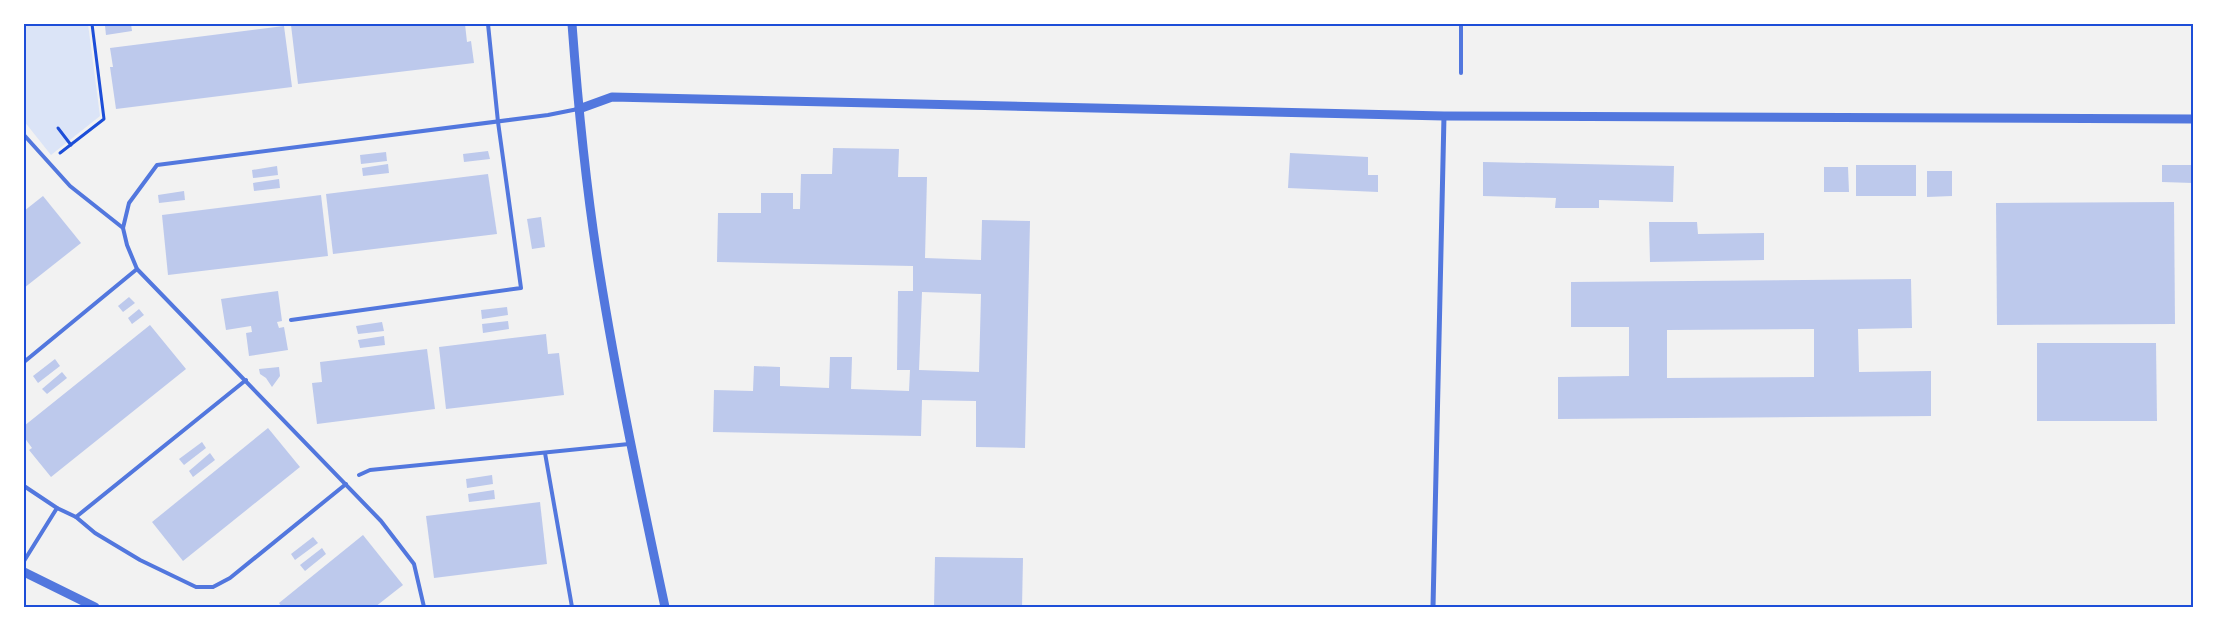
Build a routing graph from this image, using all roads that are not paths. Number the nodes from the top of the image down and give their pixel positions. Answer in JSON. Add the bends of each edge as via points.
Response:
{"nodes":[{"id":1,"x":488,"y":24,"type":"edge"},
{"id":2,"x":572,"y":24,"type":"edge"},
{"id":3,"x":1461,"y":24,"type":"edge"},
{"id":4,"x":1461,"y":73,"type":"dead end"},
{"id":5,"x":579,"y":108,"type":"junction"},
{"id":6,"x":1444,"y":116,"type":"junction"},
{"id":7,"x":2193,"y":119,"type":"edge"},
{"id":8,"x":498,"y":122,"type":"junction"},
{"id":9,"x":24,"y":135,"type":"edge"},
{"id":10,"x":28,"y":141,"type":"junction"},
{"id":11,"x":24,"y":145,"type":"edge"},
{"id":12,"x":123,"y":228,"type":"junction"},
{"id":13,"x":137,"y":269,"type":"junction"},
{"id":14,"x":291,"y":320,"type":"dead end"},
{"id":15,"x":24,"y":362,"type":"edge"},
{"id":16,"x":246,"y":380,"type":"junction"},
{"id":17,"x":632,"y":444,"type":"junction"},
{"id":18,"x":545,"y":453,"type":"junction"},
{"id":19,"x":359,"y":474,"type":"dead end"},
{"id":20,"x":346,"y":484,"type":"junction"},
{"id":21,"x":24,"y":486,"type":"edge"},
{"id":22,"x":58,"y":508,"type":"junction"},
{"id":23,"x":76,"y":518,"type":"junction"},
{"id":24,"x":24,"y":561,"type":"edge"},
{"id":25,"x":24,"y":572,"type":"edge"},
{"id":26,"x":95,"y":607,"type":"edge"},
{"id":27,"x":424,"y":607,"type":"edge"},
{"id":28,"x":572,"y":607,"type":"edge"},
{"id":29,"x":665,"y":607,"type":"edge"},
{"id":30,"x":1433,"y":607,"type":"edge"}],
"edges":[{"from":1,"to":8,"type":"lane"},
{"from":2,"to":5,"type":"street"},
{"from":3,"to":4,"type":"lane"},
{"from":5,"to":6,"type":"street","via":[[612,97]]},
{"from":5,"to":8,"type":"lane"},
{"from":5,"to":17,"type":"street","via":[[598,267]]},
{"from":6,"to":7,"type":"street"},
{"from":6,"to":30,"type":"street"},
{"from":8,"to":12,"type":"lane","via":[[157,165],[129,203]]},
{"from":8,"to":14,"type":"lane","via":[[521,288]]},
{"from":9,"to":10,"type":"lane"},
{"from":10,"to":11,"type":"lane"},
{"from":10,"to":12,"type":"lane","via":[[70,186]]},
{"from":12,"to":13,"type":"lane"},
{"from":13,"to":15,"type":"lane"},
{"from":13,"to":16,"type":"lane"},
{"from":16,"to":20,"type":"lane"},
{"from":16,"to":23,"type":"lane"},
{"from":17,"to":18,"type":"lane"},
{"from":17,"to":29,"type":"street"},
{"from":18,"to":19,"type":"lane","via":[[370,470]]},
{"from":18,"to":28,"type":"lane"},
{"from":20,"to":23,"type":"lane","via":[[230,578],[213,587],[196,587],[140,560]]},
{"from":20,"to":27,"type":"lane","via":[[381,521],[414,564]]},
{"from":21,"to":22,"type":"lane"},
{"from":22,"to":23,"type":"lane"},
{"from":22,"to":24,"type":"lane"},
{"from":25,"to":26,"type":"street"}]}
